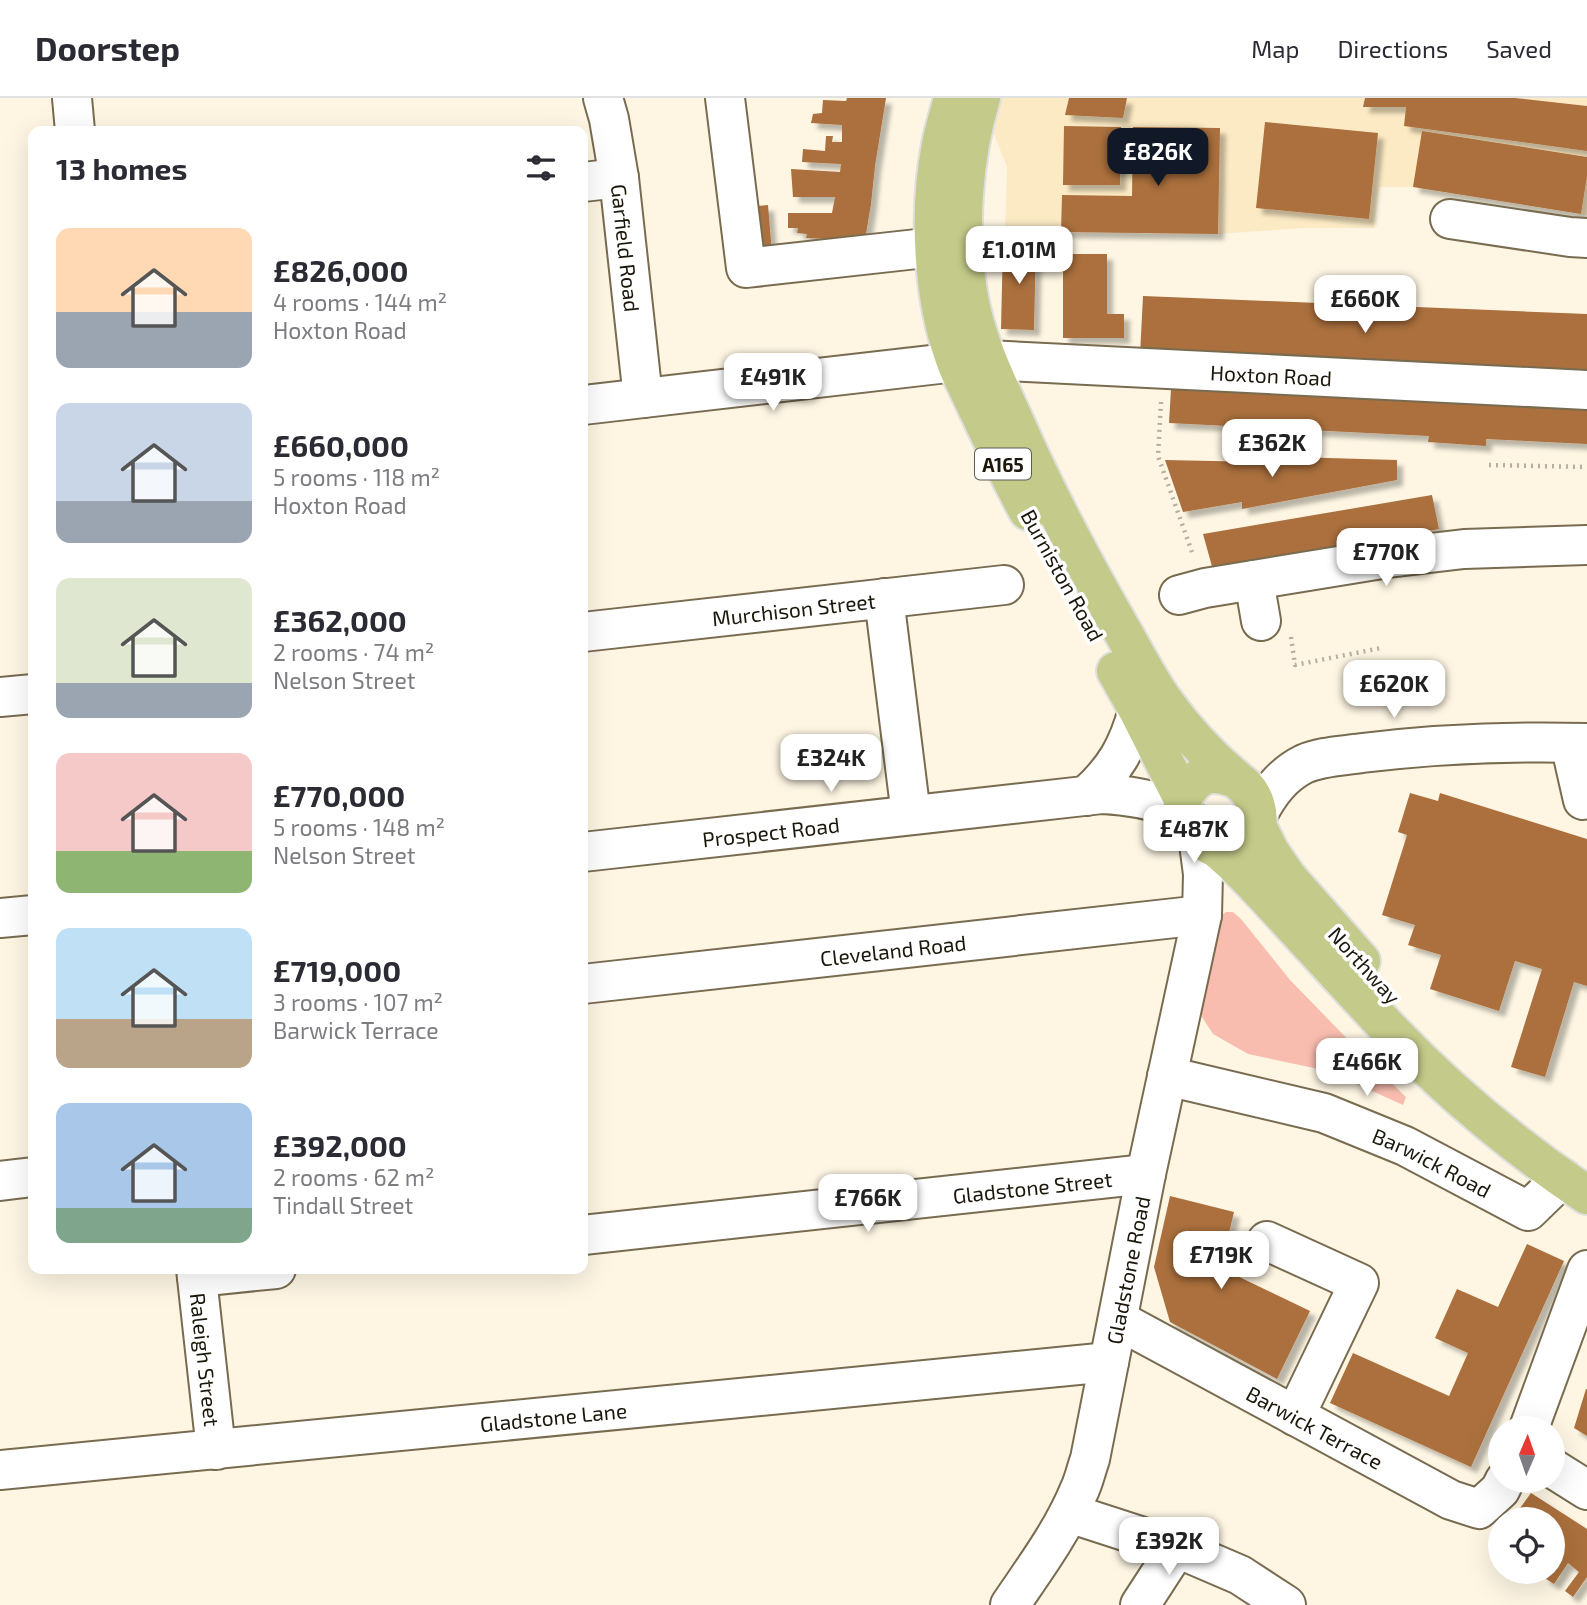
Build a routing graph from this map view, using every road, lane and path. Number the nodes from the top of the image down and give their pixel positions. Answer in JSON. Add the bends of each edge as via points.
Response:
{"nodes":[{"id":1,"x":72,"y":98,"type":"edge"},
{"id":2,"x":603,"y":98,"type":"edge"},
{"id":3,"x":725,"y":98,"type":"edge"},
{"id":4,"x":953,"y":98,"type":"edge"},
{"id":5,"x":981,"y":98,"type":"edge"},
{"id":6,"x":75,"y":126,"type":"edge"},
{"id":7,"x":601,"y":180,"type":"edge"},
{"id":8,"x":1450,"y":219,"type":"dead end"},
{"id":9,"x":1587,"y":238,"type":"edge"},
{"id":10,"x":935,"y":247,"type":"junction"},
{"id":11,"x":972,"y":361,"type":"junction"},
{"id":12,"x":1163,"y":370,"type":"junction"},
{"id":13,"x":1587,"y":390,"type":"edge"},
{"id":14,"x":643,"y":398,"type":"junction"},
{"id":15,"x":588,"y":404,"type":"edge"},
{"id":16,"x":1489,"y":465,"type":"dead end"},
{"id":17,"x":1587,"y":467,"type":"edge"},
{"id":18,"x":1587,"y":545,"type":"edge"},
{"id":19,"x":1254,"y":580,"type":"junction"},
{"id":20,"x":1004,"y":585,"type":"dead end"},
{"id":21,"x":1192,"y":592,"type":"joint"},
{"id":22,"x":884,"y":598,"type":"junction"},
{"id":23,"x":1261,"y":621,"type":"joint"},
{"id":24,"x":588,"y":631,"type":"edge"},
{"id":25,"x":1381,"y":648,"type":"dead end"},
{"id":26,"x":28,"y":694,"type":"edge"},
{"id":27,"x":0,"y":697,"type":"edge"},
{"id":28,"x":1138,"y":710,"type":"junction"},
{"id":29,"x":1579,"y":743,"type":"edge"},
{"id":30,"x":1086,"y":796,"type":"junction"},
{"id":31,"x":1583,"y":800,"type":"dead end"},
{"id":32,"x":911,"y":815,"type":"junction"},
{"id":33,"x":1220,"y":822,"type":"junction"},
{"id":34,"x":588,"y":851,"type":"edge"},
{"id":35,"x":28,"y":915,"type":"edge"},
{"id":36,"x":1202,"y":915,"type":"junction"},
{"id":37,"x":0,"y":918,"type":"edge"},
{"id":38,"x":588,"y":983,"type":"edge"},
{"id":39,"x":1167,"y":1076,"type":"junction"},
{"id":40,"x":1146,"y":1174,"type":"junction"},
{"id":41,"x":28,"y":1178,"type":"edge"},
{"id":42,"x":1579,"y":1179,"type":"edge"},
{"id":43,"x":0,"y":1181,"type":"edge"},
{"id":44,"x":588,"y":1235,"type":"edge"},
{"id":45,"x":1267,"y":1241,"type":"dead end"},
{"id":46,"x":1587,"y":1270,"type":"edge"},
{"id":47,"x":197,"y":1274,"type":"edge"},
{"id":48,"x":1118,"y":1320,"type":"junction"},
{"id":49,"x":1109,"y":1362,"type":"junction"},
{"id":50,"x":1295,"y":1416,"type":"junction"},
{"id":51,"x":1533,"y":1416,"type":"edge"},
{"id":52,"x":216,"y":1450,"type":"junction"},
{"id":53,"x":0,"y":1470,"type":"edge"},
{"id":54,"x":1565,"y":1476,"type":"edge"},
{"id":55,"x":1587,"y":1490,"type":"edge"},
{"id":56,"x":1497,"y":1493,"type":"edge"},
{"id":57,"x":1069,"y":1513,"type":"junction"},
{"id":58,"x":1177,"y":1548,"type":"junction"},
{"id":59,"x":1010,"y":1605,"type":"edge"},
{"id":60,"x":1140,"y":1605,"type":"edge"},
{"id":61,"x":1286,"y":1605,"type":"edge"}],
"edges":[{"from":1,"to":6,"type":"street"},
{"from":2,"to":7,"type":"street","name":"Garfield Road","via":[[609,119]]},
{"from":3,"to":10,"type":"street","via":[[746,268]]},
{"from":4,"to":10,"type":"main road","name":"Burniston Road","number":"A165","via":[[935,194]]},
{"from":5,"to":11,"type":"main road","name":"Burniston Road","number":"A165","via":[[964,195],[964,246],[975,323]]},
{"from":7,"to":14,"type":"street","name":"Garfield Road"},
{"from":8,"to":9,"type":"street"},
{"from":10,"to":11,"type":"main road","name":"Burniston Road","number":"A165","via":[[945,327]]},
{"from":11,"to":12,"type":"street","name":"Hoxton Road"},
{"from":11,"to":14,"type":"street","name":"Hoxton Road"},
{"from":11,"to":28,"type":"main road","name":"Burniston Road","number":"A165","via":[[1008,474]]},
{"from":11,"to":33,"type":"main road","name":"Burniston Road","number":"A165","via":[[1163,699],[1198,743]]},
{"from":12,"to":13,"type":"street","name":"Hoxton Road"},
{"from":12,"to":21,"type":"path","via":[[1158,456]]},
{"from":14,"to":15,"type":"street","name":"Hoxton Road"},
{"from":16,"to":17,"type":"path"},
{"from":18,"to":19,"type":"street","via":[[1464,549]]},
{"from":19,"to":21,"type":"street"},
{"from":19,"to":23,"type":"street"},
{"from":20,"to":22,"type":"street","name":"Murchison Street"},
{"from":22,"to":24,"type":"street","name":"Murchison Street"},
{"from":22,"to":32,"type":"street"},
{"from":23,"to":25,"type":"path","via":[[1289,618],[1295,665]]},
{"from":26,"to":27,"type":"street"},
{"from":28,"to":30,"type":"street","via":[[1121,755]]},
{"from":28,"to":33,"type":"main road","name":"Burniston Road","number":"A165"},
{"from":29,"to":31,"type":"street"},
{"from":29,"to":33,"type":"street","name":"Gladstone Road","via":[[1412,748],[1317,759],[1280,781],[1267,797]]},
{"from":30,"to":32,"type":"street","name":"Prospect Road"},
{"from":30,"to":33,"type":"street","name":"Prospect Road"},
{"from":32,"to":34,"type":"street","name":"Prospect Road"},
{"from":33,"to":36,"type":"street","name":"Gladstone Road","via":[[1221,879]]},
{"from":33,"to":42,"type":"main road","name":"Northway","number":"A165","via":[[1270,852],[1407,1012],[1520,1115]]},
{"from":33,"to":42,"type":"main road","name":"Northway","number":"A165","via":[[1390,1030],[1457,1095]]},
{"from":35,"to":37,"type":"street"},
{"from":36,"to":38,"type":"street","name":"Cleveland Road"},
{"from":36,"to":39,"type":"street","name":"Gladstone Road"},
{"from":39,"to":40,"type":"street","name":"Gladstone Road"},
{"from":39,"to":42,"type":"street","name":"Barwick Road","via":[[1324,1113],[1405,1146],[1528,1211]]},
{"from":40,"to":44,"type":"street","name":"Gladstone Street"},
{"from":40,"to":48,"type":"street","name":"Gladstone Road"},
{"from":41,"to":43,"type":"street"},
{"from":45,"to":50,"type":"street","via":[[1359,1283]]},
{"from":46,"to":51,"type":"street"},
{"from":47,"to":52,"type":"street","name":"Raleigh Street"},
{"from":48,"to":49,"type":"street","name":"Gladstone Road"},
{"from":48,"to":50,"type":"street","name":"Barwick Terrace"},
{"from":49,"to":52,"type":"street","name":"Gladstone Lane"},
{"from":49,"to":57,"type":"street","name":"Gladstone Road","via":[[1090,1459]]},
{"from":50,"to":56,"type":"street","name":"Barwick Terrace","via":[[1451,1500],[1479,1509]]},
{"from":52,"to":53,"type":"street","name":"Gladstone Lane"},
{"from":54,"to":55,"type":"street"},
{"from":57,"to":58,"type":"street"},
{"from":57,"to":59,"type":"street","name":"Gladstone Road"},
{"from":58,"to":60,"type":"street"},
{"from":58,"to":61,"type":"street","via":[[1240,1574]]}]}
